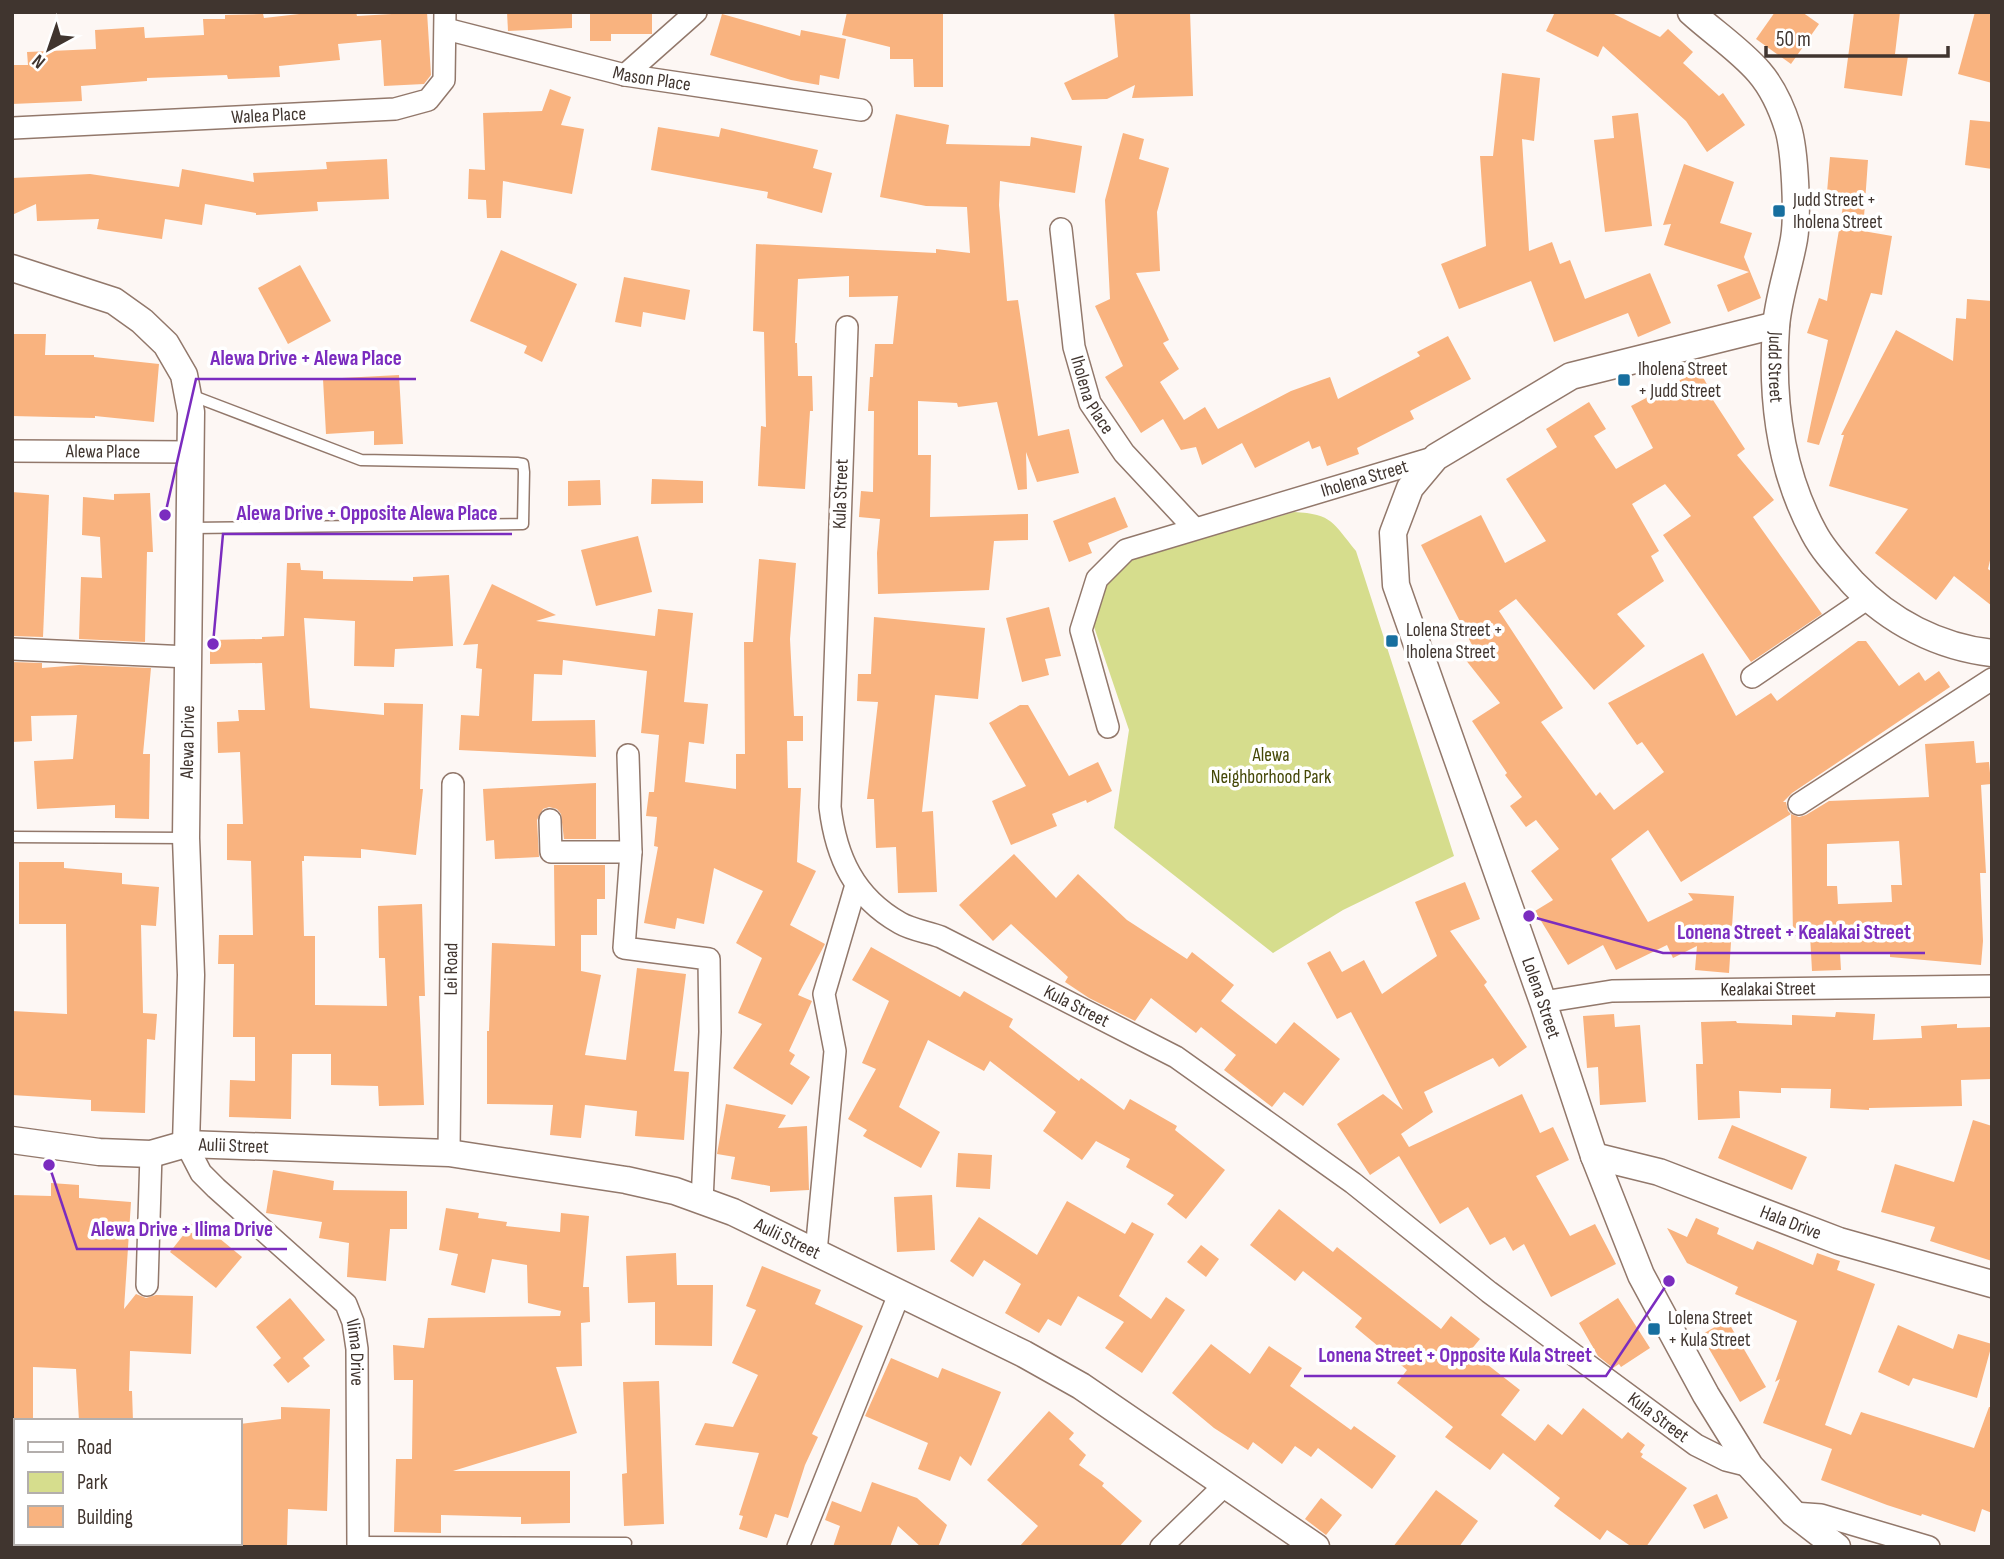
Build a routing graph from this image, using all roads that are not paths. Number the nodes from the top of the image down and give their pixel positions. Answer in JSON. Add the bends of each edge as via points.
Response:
{"nodes":[{"id":1,"x":696,"y":12,"type":"edge"},
{"id":2,"x":1691,"y":12,"type":"edge"},
{"id":3,"x":446,"y":21,"type":"edge"},
{"id":4,"x":625,"y":75,"type":"junction"},
{"id":5,"x":861,"y":110,"type":"dead end"},
{"id":6,"x":13,"y":128,"type":"edge"},
{"id":7,"x":1061,"y":229,"type":"dead end"},
{"id":8,"x":12,"y":268,"type":"edge"},
{"id":9,"x":1776,"y":325,"type":"junction"},
{"id":10,"x":847,"y":327,"type":"dead end"},
{"id":11,"x":187,"y":394,"type":"junction"},
{"id":12,"x":12,"y":451,"type":"edge"},
{"id":13,"x":192,"y":453,"type":"junction"},
{"id":14,"x":1436,"y":457,"type":"junction"},
{"id":15,"x":191,"y":528,"type":"junction"},
{"id":16,"x":1194,"y":528,"type":"junction"},
{"id":17,"x":1868,"y":598,"type":"junction"},
{"id":18,"x":12,"y":649,"type":"edge"},
{"id":19,"x":1992,"y":653,"type":"edge"},
{"id":20,"x":189,"y":657,"type":"junction"},
{"id":21,"x":1752,"y":677,"type":"dead end"},
{"id":22,"x":1992,"y":679,"type":"edge"},
{"id":23,"x":1108,"y":727,"type":"dead end"},
{"id":24,"x":628,"y":755,"type":"dead end"},
{"id":25,"x":453,"y":784,"type":"dead end"},
{"id":26,"x":1799,"y":804,"type":"dead end"},
{"id":27,"x":550,"y":820,"type":"dead end"},
{"id":28,"x":12,"y":838,"type":"edge"},
{"id":29,"x":186,"y":838,"type":"junction"},
{"id":30,"x":631,"y":852,"type":"junction"},
{"id":31,"x":856,"y":885,"type":"junction"},
{"id":32,"x":1992,"y":986,"type":"edge"},
{"id":33,"x":1543,"y":1002,"type":"junction"},
{"id":34,"x":12,"y":1140,"type":"edge"},
{"id":35,"x":186,"y":1144,"type":"junction"},
{"id":36,"x":449,"y":1153,"type":"junction"},
{"id":37,"x":151,"y":1154,"type":"junction"},
{"id":38,"x":1594,"y":1156,"type":"junction"},
{"id":39,"x":702,"y":1201,"type":"junction"},
{"id":40,"x":816,"y":1252,"type":"junction"},
{"id":41,"x":1992,"y":1283,"type":"edge"},
{"id":42,"x":147,"y":1285,"type":"dead end"},
{"id":43,"x":900,"y":1292,"type":"junction"},
{"id":44,"x":1750,"y":1466,"type":"junction"},
{"id":45,"x":1226,"y":1484,"type":"junction"},
{"id":46,"x":1793,"y":1513,"type":"junction"},
{"id":47,"x":626,"y":1543,"type":"dead end"},
{"id":48,"x":358,"y":1544,"type":"edge"},
{"id":49,"x":798,"y":1547,"type":"edge"},
{"id":50,"x":1161,"y":1547,"type":"edge"},
{"id":51,"x":1316,"y":1547,"type":"edge"},
{"id":52,"x":1837,"y":1547,"type":"edge"},
{"id":53,"x":1929,"y":1547,"type":"edge"}],
"edges":[{"from":1,"to":4,"type":"street"},
{"from":2,"to":9,"type":"street","name":"Judd Street","via":[[1759,72],[1788,130],[1794,162],[1795,235]]},
{"from":3,"to":4,"type":"street","name":"Mason Place"},
{"from":3,"to":6,"type":"street","name":"Walea Place","via":[[444,80],[428,100],[395,109]]},
{"from":4,"to":5,"type":"street","name":"Mason Place"},
{"from":7,"to":16,"type":"street","name":"Iholena Place","via":[[1074,347],[1090,403],[1124,453]]},
{"from":8,"to":11,"type":"street","name":"Alewa Drive","via":[[114,301],[142,321],[166,344],[184,375]]},
{"from":9,"to":14,"type":"street","name":"Iholena Street","via":[[1571,376]]},
{"from":9,"to":17,"type":"street","name":"Judd Street","via":[[1775,396],[1788,471],[1815,534]]},
{"from":10,"to":31,"type":"street","name":"Kula Street","via":[[830,807],[841,860]]},
{"from":11,"to":13,"type":"street","name":"Alewa Drive"},
{"from":11,"to":15,"type":"lane","via":[[361,460],[523,464],[523,524]]},
{"from":12,"to":13,"type":"street","name":"Alewa Place"},
{"from":13,"to":15,"type":"street","name":"Alewa Drive"},
{"from":14,"to":16,"type":"street","name":"Iholena Street"},
{"from":14,"to":33,"type":"street","name":"Lolena Street","via":[[1410,488],[1393,533],[1396,586]]},
{"from":15,"to":20,"type":"street","name":"Alewa Drive"},
{"from":16,"to":23,"type":"street","name":"Iholena Street","via":[[1126,550],[1097,579],[1081,630]]},
{"from":17,"to":19,"type":"street","name":"Judd Street","via":[[1928,637]]},
{"from":17,"to":21,"type":"street"},
{"from":18,"to":20,"type":"street"},
{"from":20,"to":29,"type":"street","name":"Alewa Drive"},
{"from":22,"to":26,"type":"street"},
{"from":24,"to":30,"type":"street"},
{"from":25,"to":36,"type":"street","name":"Lei Road"},
{"from":27,"to":30,"type":"street","via":[[551,852]]},
{"from":28,"to":29,"type":"lane"},
{"from":29,"to":35,"type":"street","name":"Alewa Drive","via":[[191,975]]},
{"from":30,"to":39,"type":"street","via":[[624,948],[709,959]]},
{"from":31,"to":40,"type":"street","via":[[824,994],[835,1051]]},
{"from":31,"to":44,"type":"street","name":"Kula Street","via":[[900,924],[941,937],[1176,1057],[1353,1183],[1489,1292],[1696,1444]]},
{"from":32,"to":33,"type":"street","name":"Kealakai Street","via":[[1612,990]]},
{"from":33,"to":38,"type":"street","name":"Lolena Street"},
{"from":34,"to":37,"type":"street"},
{"from":35,"to":36,"type":"street","name":"Aulii Street"},
{"from":35,"to":37,"type":"street"},
{"from":35,"to":48,"type":"street","name":"Ilima Drive","via":[[201,1173],[346,1304],[357,1349]]},
{"from":36,"to":39,"type":"street","name":"Aulii Street","via":[[626,1180]]},
{"from":37,"to":42,"type":"street"},
{"from":38,"to":41,"type":"street","name":"Hala Drive","via":[[1659,1172],[1839,1241]]},
{"from":38,"to":44,"type":"street","name":"Lolena Street","via":[[1641,1275]]},
{"from":39,"to":40,"type":"street","name":"Aulii Street"},
{"from":40,"to":43,"type":"street","name":"Aulii Street"},
{"from":43,"to":45,"type":"street","name":"Aulii Street","via":[[1082,1386]]},
{"from":43,"to":49,"type":"street"},
{"from":44,"to":46,"type":"street","name":"Lolena Street"},
{"from":45,"to":50,"type":"street"},
{"from":45,"to":51,"type":"street","name":"Aulii Street"},
{"from":46,"to":52,"type":"street","name":"Lolena Street"},
{"from":46,"to":53,"type":"street","via":[[1821,1515]]},
{"from":47,"to":48,"type":"lane"}]}
